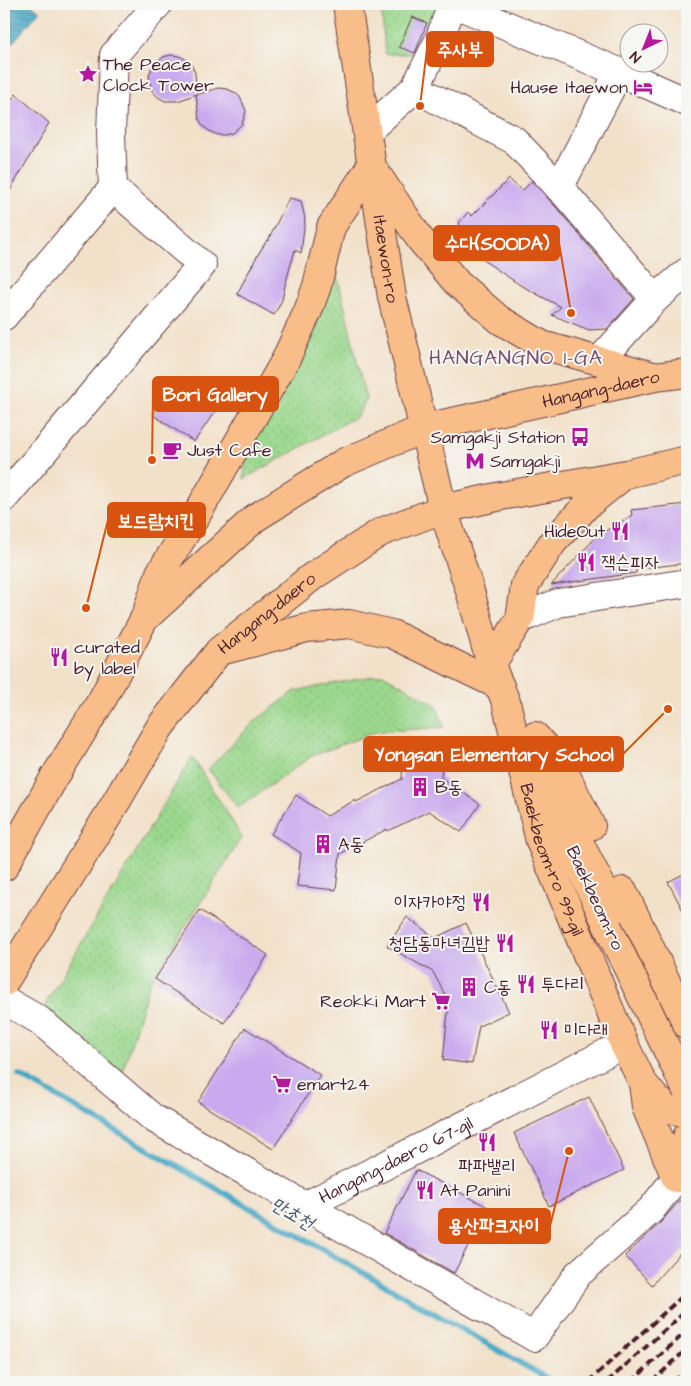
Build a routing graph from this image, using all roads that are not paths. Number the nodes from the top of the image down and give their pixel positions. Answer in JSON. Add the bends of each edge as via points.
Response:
{"nodes":[{"id":1,"x":158,"y":4,"type":"edge"},
{"id":2,"x":347,"y":4,"type":"edge"},
{"id":3,"x":453,"y":4,"type":"edge"},
{"id":4,"x":618,"y":72,"type":"edge"},
{"id":5,"x":619,"y":72,"type":"joint"},
{"id":6,"x":415,"y":88,"type":"junction"},
{"id":7,"x":687,"y":102,"type":"edge"},
{"id":8,"x":366,"y":131,"type":"junction"},
{"id":9,"x":371,"y":166,"type":"junction"},
{"id":10,"x":113,"y":188,"type":"junction"},
{"id":11,"x":559,"y":188,"type":"junction"},
{"id":12,"x":687,"y":272,"type":"edge"},
{"id":13,"x":655,"y":299,"type":"junction"},
{"id":14,"x":4,"y":316,"type":"edge"},
{"id":15,"x":600,"y":360,"type":"junction"},
{"id":16,"x":687,"y":373,"type":"edge"},
{"id":17,"x":655,"y":377,"type":"junction"},
{"id":18,"x":424,"y":428,"type":"junction"},
{"id":19,"x":687,"y":460,"type":"edge"},
{"id":20,"x":626,"y":474,"type":"junction"},
{"id":21,"x":4,"y":498,"type":"edge"},
{"id":22,"x":443,"y":509,"type":"junction"},
{"id":23,"x":687,"y":583,"type":"edge"},
{"id":24,"x":144,"y":619,"type":"junction"},
{"id":25,"x":520,"y":619,"type":"junction"},
{"id":26,"x":219,"y":651,"type":"junction"},
{"id":27,"x":499,"y":684,"type":"junction"},
{"id":28,"x":4,"y":867,"type":"edge"},
{"id":29,"x":614,"y":925,"type":"junction"},
{"id":30,"x":4,"y":982,"type":"edge"},
{"id":31,"x":4,"y":1000,"type":"edge"},
{"id":32,"x":676,"y":1000,"type":"junction"},
{"id":33,"x":687,"y":1025,"type":"edge"},
{"id":34,"x":619,"y":1032,"type":"junction"},
{"id":35,"x":687,"y":1064,"type":"edge"},
{"id":36,"x":643,"y":1083,"type":"junction"},
{"id":37,"x":687,"y":1091,"type":"edge"},
{"id":38,"x":687,"y":1112,"type":"edge"},
{"id":39,"x":687,"y":1137,"type":"edge"},
{"id":40,"x":676,"y":1178,"type":"junction"},
{"id":41,"x":305,"y":1206,"type":"junction"}],
"edges":[{"from":1,"to":10,"type":"street","via":[[114,56]]},
{"from":2,"to":8,"type":"main road","name":"Itaewon-ro"},
{"from":3,"to":4,"type":"street"},
{"from":3,"to":6,"type":"street"},
{"from":5,"to":7,"type":"street"},
{"from":5,"to":11,"type":"street"},
{"from":6,"to":8,"type":"street"},
{"from":6,"to":11,"type":"street","via":[[514,140]]},
{"from":8,"to":9,"type":"main road","name":"Itaewon-ro"},
{"from":9,"to":15,"type":"main road","via":[[420,239],[457,283],[500,320],[542,345]]},
{"from":9,"to":18,"type":"main road","name":"Itaewon-ro","via":[[392,297]]},
{"from":9,"to":24,"type":"main road","via":[[332,226],[314,294],[285,361],[198,514],[160,573]]},
{"from":10,"to":14,"type":"street"},
{"from":10,"to":21,"type":"street","via":[[202,265]]},
{"from":11,"to":13,"type":"street"},
{"from":12,"to":13,"type":"street"},
{"from":13,"to":15,"type":"street"},
{"from":15,"to":17,"type":"main road"},
{"from":16,"to":17,"type":"main road","name":"Hangang-daero"},
{"from":17,"to":18,"type":"main road","name":"Hangang-daero"},
{"from":18,"to":22,"type":"main road","name":"Itaewon-ro"},
{"from":18,"to":24,"type":"main road","name":"Hangang-daero","via":[[343,463],[255,518]]},
{"from":19,"to":20,"type":"main road","name":"Hangang-daero"},
{"from":20,"to":22,"type":"main road","name":"Hangang-daero"},
{"from":20,"to":25,"type":"main road","via":[[587,505],[553,542],[525,585]]},
{"from":22,"to":26,"type":"main road","name":"Hangang-daero","via":[[381,532],[312,576]]},
{"from":22,"to":27,"type":"main road","name":"Baekbeom-ro"},
{"from":23,"to":25,"type":"street","via":[[558,603]]},
{"from":24,"to":28,"type":"main road","name":"Hangang-daero","via":[[103,698]]},
{"from":25,"to":27,"type":"main road"},
{"from":26,"to":27,"type":"main road","via":[[307,628],[349,624],[392,634]]},
{"from":26,"to":30,"type":"main road","name":"Hangang-daero","via":[[160,727]]},
{"from":27,"to":29,"type":"main road","name":"Baekbeom-ro","via":[[550,802]]},
{"from":27,"to":32,"type":"main road","via":[[561,765]]},
{"from":27,"to":34,"type":"main road","name":"Baekbeom-ro 99-gil","via":[[540,841]]},
{"from":29,"to":35,"type":"main road","name":"Baekbeom-ro"},
{"from":29,"to":37,"type":"main road","name":"Baekbeom-ro","bridge":true},
{"from":31,"to":41,"type":"street","name":"Hangang-daero 67-gil","via":[[39,1020],[153,1118]]},
{"from":32,"to":33,"type":"main road"},
{"from":32,"to":34,"type":"main road","via":[[668,1016],[659,1024],[645,1030]]},
{"from":34,"to":36,"type":"main road","name":"Baekbeom-ro 99-gil"},
{"from":34,"to":41,"type":"street","name":"Hangang-daero 67-gil"},
{"from":36,"to":38,"type":"main road","name":"Baekbeom-ro 99-gil","via":[[657,1100],[672,1110]]},
{"from":36,"to":40,"type":"main road","via":[[646,1107]]},
{"from":39,"to":40,"type":"main road","via":[[686,1153]]},
{"from":40,"to":41,"type":"street","via":[[652,1210],[578,1274],[534,1337]]}]}
